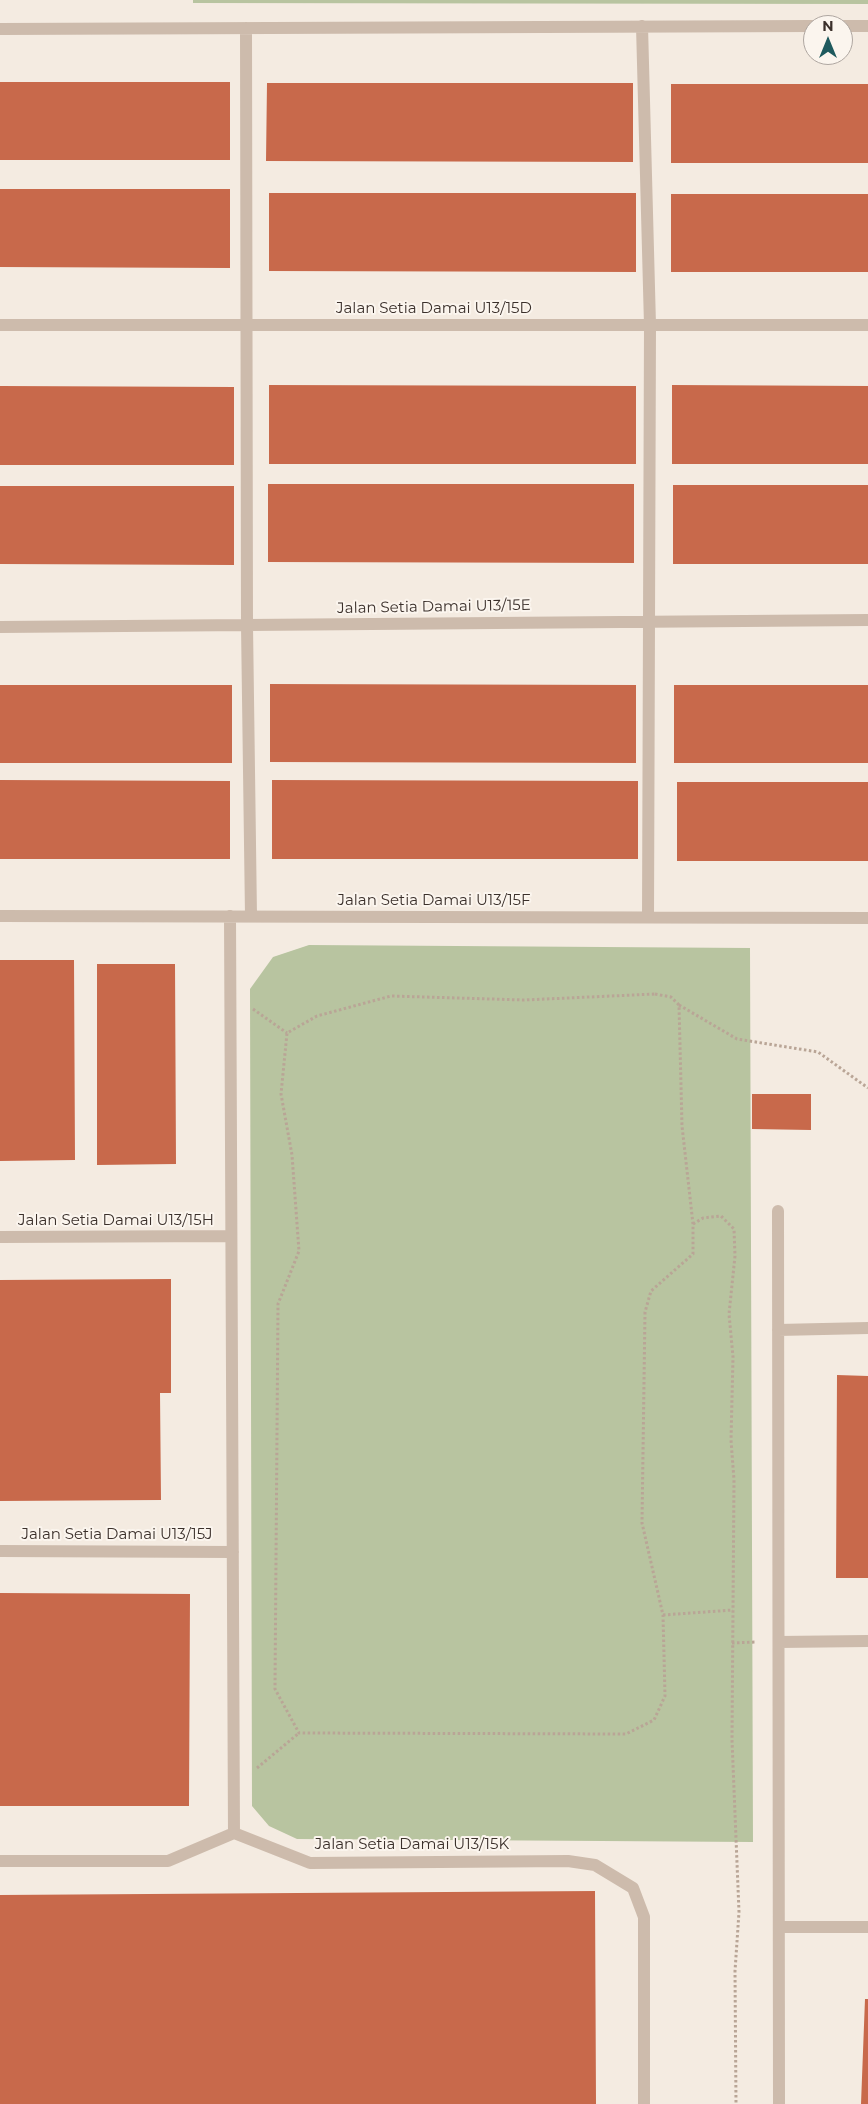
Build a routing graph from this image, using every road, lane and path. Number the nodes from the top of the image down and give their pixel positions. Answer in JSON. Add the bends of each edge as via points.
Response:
{"nodes":[{"id":1,"x":642,"y":26,"type":"junction"},
{"id":2,"x":803,"y":26,"type":"edge"},
{"id":3,"x":853,"y":26,"type":"edge"},
{"id":4,"x":868,"y":26,"type":"edge"},
{"id":5,"x":246,"y":28,"type":"junction"},
{"id":6,"x":0,"y":29,"type":"edge"},
{"id":7,"x":0,"y":325,"type":"edge"},
{"id":8,"x":247,"y":325,"type":"junction"},
{"id":9,"x":650,"y":325,"type":"junction"},
{"id":10,"x":868,"y":325,"type":"edge"},
{"id":11,"x":868,"y":620,"type":"edge"},
{"id":12,"x":650,"y":621,"type":"junction"},
{"id":13,"x":247,"y":625,"type":"junction"},
{"id":14,"x":0,"y":627,"type":"edge"},
{"id":15,"x":0,"y":916,"type":"edge"},
{"id":16,"x":230,"y":916,"type":"junction"},
{"id":17,"x":251,"y":916,"type":"junction"},
{"id":18,"x":648,"y":917,"type":"junction"},
{"id":19,"x":868,"y":918,"type":"edge"},
{"id":20,"x":230,"y":992,"type":"junction"},
{"id":21,"x":679,"y":1005,"type":"junction"},
{"id":22,"x":287,"y":1033,"type":"junction"},
{"id":23,"x":868,"y":1088,"type":"edge"},
{"id":24,"x":778,"y":1211,"type":"dead end"},
{"id":25,"x":693,"y":1224,"type":"junction"},
{"id":26,"x":231,"y":1236,"type":"junction"},
{"id":27,"x":0,"y":1238,"type":"edge"},
{"id":28,"x":868,"y":1328,"type":"edge"},
{"id":29,"x":778,"y":1330,"type":"junction"},
{"id":30,"x":0,"y":1551,"type":"edge"},
{"id":31,"x":233,"y":1552,"type":"junction"},
{"id":32,"x":733,"y":1610,"type":"junction"},
{"id":33,"x":662,"y":1615,"type":"junction"},
{"id":34,"x":868,"y":1640,"type":"edge"},
{"id":35,"x":779,"y":1642,"type":"junction"},
{"id":36,"x":299,"y":1733,"type":"junction"},
{"id":37,"x":234,"y":1774,"type":"junction"},
{"id":38,"x":234,"y":1833,"type":"junction"},
{"id":39,"x":0,"y":1861,"type":"edge"},
{"id":40,"x":779,"y":1927,"type":"junction"},
{"id":41,"x":868,"y":1927,"type":"edge"},
{"id":42,"x":644,"y":2104,"type":"edge"},
{"id":43,"x":736,"y":2104,"type":"edge"},
{"id":44,"x":779,"y":2104,"type":"edge"}],
"edges":[{"from":1,"to":2,"type":"street"},
{"from":1,"to":5,"type":"street"},
{"from":1,"to":9,"type":"street"},
{"from":3,"to":4,"type":"street"},
{"from":5,"to":6,"type":"street"},
{"from":5,"to":8,"type":"street"},
{"from":7,"to":8,"type":"street","name":"Jalan Setia Damai U13/15D"},
{"from":8,"to":9,"type":"street","name":"Jalan Setia Damai U13/15D"},
{"from":8,"to":13,"type":"street"},
{"from":9,"to":10,"type":"street","name":"Jalan Setia Damai U13/15D"},
{"from":9,"to":12,"type":"street"},
{"from":11,"to":12,"type":"street","name":"Jalan Setia Damai U13/15E"},
{"from":12,"to":13,"type":"street","name":"Jalan Setia Damai U13/15E"},
{"from":12,"to":18,"type":"street"},
{"from":13,"to":14,"type":"street","name":"Jalan Setia Damai U13/15E"},
{"from":13,"to":17,"type":"street"},
{"from":15,"to":16,"type":"street","name":"Jalan Setia Damai U13/15F"},
{"from":16,"to":17,"type":"street","name":"Jalan Setia Damai U13/15F"},
{"from":16,"to":20,"type":"street"},
{"from":17,"to":18,"type":"street","name":"Jalan Setia Damai U13/15F"},
{"from":18,"to":19,"type":"street","name":"Jalan Setia Damai U13/15F"},
{"from":20,"to":22,"type":"path"},
{"from":20,"to":26,"type":"street"},
{"from":21,"to":22,"type":"path","via":[[671,997],[656,994],[524,1000],[391,996],[317,1016]]},
{"from":21,"to":23,"type":"path","via":[[737,1039],[818,1052]]},
{"from":21,"to":25,"type":"path","via":[[682,1126]]},
{"from":22,"to":36,"type":"path","via":[[281,1094],[292,1154],[299,1251],[278,1304],[275,1689]]},
{"from":24,"to":29,"type":"street"},
{"from":25,"to":32,"type":"path","via":[[703,1218],[721,1216],[734,1229],[735,1256],[729,1314],[734,1387],[731,1440],[734,1480]]},
{"from":25,"to":33,"type":"path","via":[[693,1254],[651,1291],[645,1312],[642,1524]]},
{"from":26,"to":27,"type":"street","name":"Jalan Setia Damai U13/15H"},
{"from":26,"to":31,"type":"street"},
{"from":28,"to":29,"type":"street"},
{"from":29,"to":35,"type":"street"},
{"from":30,"to":31,"type":"street","name":"Jalan Setia Damai U13/15J"},
{"from":31,"to":37,"type":"street"},
{"from":32,"to":33,"type":"path"},
{"from":32,"to":43,"type":"path","via":[[732,1740],[739,1912],[735,1971]]},
{"from":33,"to":36,"type":"path","via":[[665,1696],[654,1720],[626,1734]]},
{"from":34,"to":35,"type":"street"},
{"from":35,"to":40,"type":"street"},
{"from":36,"to":37,"type":"path","via":[[262,1765],[249,1772]]},
{"from":37,"to":38,"type":"street"},
{"from":38,"to":39,"type":"street","via":[[168,1861]]},
{"from":38,"to":42,"type":"street","name":"Jalan Setia Damai U13/15K","via":[[310,1863],[568,1861],[595,1865],[633,1888],[644,1917]]},
{"from":40,"to":41,"type":"street"},
{"from":40,"to":44,"type":"street"}]}
